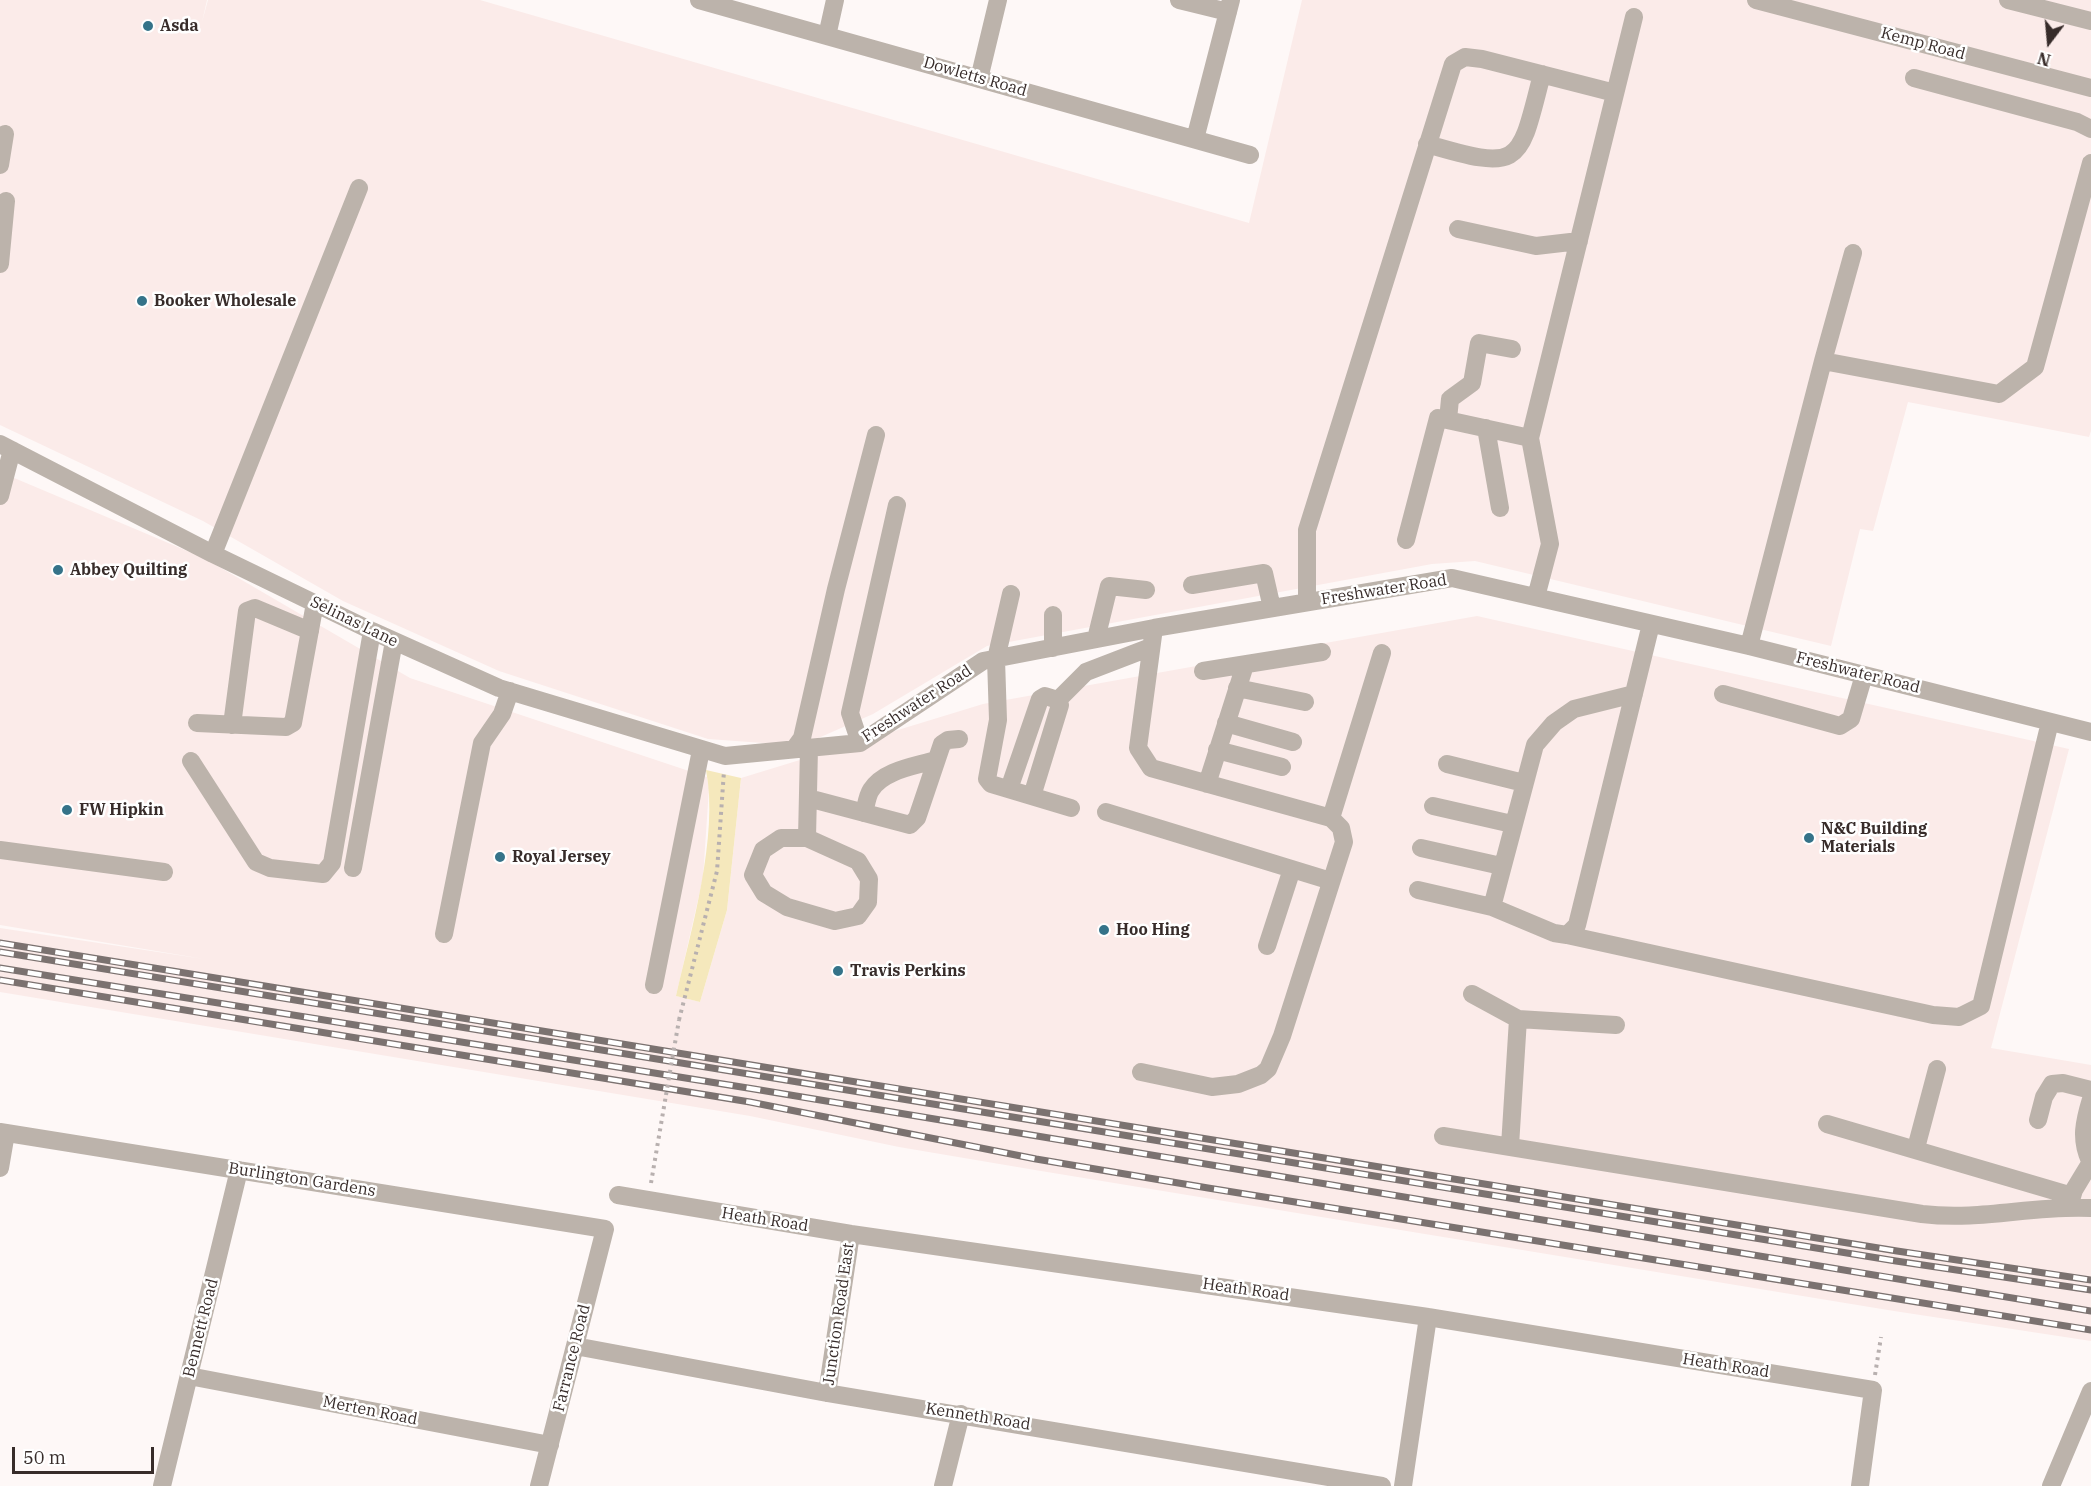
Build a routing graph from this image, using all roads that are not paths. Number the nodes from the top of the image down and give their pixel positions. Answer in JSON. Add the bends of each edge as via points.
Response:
{"nodes":[{"id":1,"x":699,"y":0,"type":"edge"},
{"id":2,"x":835,"y":0,"type":"edge"},
{"id":3,"x":998,"y":0,"type":"edge"},
{"id":4,"x":1179,"y":0,"type":"edge"},
{"id":5,"x":1756,"y":0,"type":"edge"},
{"id":6,"x":2008,"y":0,"type":"edge"},
{"id":7,"x":1229,"y":6,"type":"edge"},
{"id":8,"x":1634,"y":17,"type":"dead end"},
{"id":9,"x":2091,"y":21,"type":"edge"},
{"id":10,"x":827,"y":36,"type":"junction"},
{"id":11,"x":1542,"y":74,"type":"junction"},
{"id":12,"x":1914,"y":78,"type":"dead end"},
{"id":13,"x":979,"y":79,"type":"junction"},
{"id":14,"x":2091,"y":88,"type":"edge"},
{"id":15,"x":1615,"y":93,"type":"junction"},
{"id":16,"x":2091,"y":129,"type":"edge"},
{"id":17,"x":5,"y":134,"type":"dead end"},
{"id":18,"x":1195,"y":139,"type":"junction"},
{"id":19,"x":1427,"y":144,"type":"junction"},
{"id":20,"x":1250,"y":154,"type":"dead end"},
{"id":21,"x":2091,"y":163,"type":"edge"},
{"id":22,"x":0,"y":165,"type":"edge"},
{"id":23,"x":359,"y":188,"type":"dead end"},
{"id":24,"x":6,"y":201,"type":"dead end"},
{"id":25,"x":1458,"y":229,"type":"dead end"},
{"id":26,"x":1579,"y":242,"type":"junction"},
{"id":27,"x":1853,"y":253,"type":"dead end"},
{"id":28,"x":0,"y":264,"type":"edge"},
{"id":29,"x":1512,"y":349,"type":"dead end"},
{"id":30,"x":1823,"y":361,"type":"junction"},
{"id":31,"x":1448,"y":420,"type":"junction"},
{"id":32,"x":1486,"y":429,"type":"junction"},
{"id":33,"x":876,"y":435,"type":"dead end"},
{"id":34,"x":1530,"y":438,"type":"junction"},
{"id":35,"x":6,"y":447,"type":"edge"},
{"id":36,"x":0,"y":496,"type":"edge"},
{"id":37,"x":897,"y":505,"type":"dead end"},
{"id":38,"x":1500,"y":508,"type":"dead end"},
{"id":39,"x":1406,"y":540,"type":"dead end"},
{"id":40,"x":213,"y":554,"type":"junction"},
{"id":41,"x":1192,"y":585,"type":"dead end"},
{"id":42,"x":1146,"y":590,"type":"dead end"},
{"id":43,"x":1011,"y":594,"type":"dead end"},
{"id":44,"x":1536,"y":597,"type":"junction"},
{"id":45,"x":1307,"y":602,"type":"junction"},
{"id":46,"x":315,"y":603,"type":"junction"},
{"id":47,"x":1272,"y":608,"type":"junction"},
{"id":48,"x":1053,"y":615,"type":"dead end"},
{"id":49,"x":1651,"y":624,"type":"junction"},
{"id":50,"x":1154,"y":628,"type":"junction"},
{"id":51,"x":372,"y":631,"type":"junction"},
{"id":52,"x":310,"y":632,"type":"junction"},
{"id":53,"x":1096,"y":639,"type":"junction"},
{"id":54,"x":394,"y":641,"type":"junction"},
{"id":55,"x":1749,"y":646,"type":"junction"},
{"id":56,"x":1151,"y":647,"type":"junction"},
{"id":57,"x":1053,"y":648,"type":"junction"},
{"id":58,"x":1322,"y":652,"type":"dead end"},
{"id":59,"x":1382,"y":653,"type":"dead end"},
{"id":60,"x":996,"y":659,"type":"junction"},
{"id":61,"x":1245,"y":665,"type":"junction"},
{"id":62,"x":1203,"y":671,"type":"dead end"},
{"id":63,"x":1864,"y":675,"type":"junction"},
{"id":64,"x":1237,"y":688,"type":"junction"},
{"id":65,"x":510,"y":691,"type":"junction"},
{"id":66,"x":1634,"y":694,"type":"junction"},
{"id":67,"x":1723,"y":694,"type":"dead end"},
{"id":68,"x":1058,"y":700,"type":"junction"},
{"id":69,"x":1305,"y":702,"type":"dead end"},
{"id":70,"x":2050,"y":722,"type":"junction"},
{"id":71,"x":197,"y":723,"type":"dead end"},
{"id":72,"x":1226,"y":723,"type":"junction"},
{"id":73,"x":232,"y":724,"type":"junction"},
{"id":74,"x":2091,"y":732,"type":"edge"},
{"id":75,"x":958,"y":739,"type":"dead end"},
{"id":76,"x":1293,"y":742,"type":"dead end"},
{"id":77,"x":860,"y":743,"type":"junction"},
{"id":78,"x":802,"y":748,"type":"junction"},
{"id":79,"x":701,"y":750,"type":"junction"},
{"id":80,"x":1218,"y":750,"type":"junction"},
{"id":81,"x":725,"y":756,"type":"joint"},
{"id":82,"x":935,"y":760,"type":"junction"},
{"id":83,"x":191,"y":761,"type":"dead end"},
{"id":84,"x":1447,"y":764,"type":"dead end"},
{"id":85,"x":1282,"y":767,"type":"dead end"},
{"id":86,"x":1524,"y":783,"type":"junction"},
{"id":87,"x":1207,"y":784,"type":"junction"},
{"id":88,"x":1009,"y":789,"type":"junction"},
{"id":89,"x":1032,"y":796,"type":"junction"},
{"id":90,"x":808,"y":798,"type":"junction"},
{"id":91,"x":1433,"y":806,"type":"dead end"},
{"id":92,"x":1071,"y":808,"type":"dead end"},
{"id":93,"x":1106,"y":812,"type":"dead end"},
{"id":94,"x":864,"y":813,"type":"junction"},
{"id":95,"x":1330,"y":818,"type":"junction"},
{"id":96,"x":1512,"y":824,"type":"junction"},
{"id":97,"x":807,"y":838,"type":"junction"},
{"id":98,"x":1421,"y":848,"type":"dead end"},
{"id":99,"x":0,"y":850,"type":"edge"},
{"id":100,"x":1501,"y":866,"type":"junction"},
{"id":101,"x":353,"y":868,"type":"dead end"},
{"id":102,"x":1292,"y":869,"type":"junction"},
{"id":103,"x":164,"y":872,"type":"dead end"},
{"id":104,"x":1331,"y":881,"type":"junction"},
{"id":105,"x":1418,"y":890,"type":"dead end"},
{"id":106,"x":1492,"y":907,"type":"junction"},
{"id":107,"x":444,"y":934,"type":"dead end"},
{"id":108,"x":1568,"y":935,"type":"junction"},
{"id":109,"x":1267,"y":946,"type":"dead end"},
{"id":110,"x":654,"y":985,"type":"dead end"},
{"id":111,"x":1472,"y":994,"type":"dead end"},
{"id":112,"x":1518,"y":1019,"type":"junction"},
{"id":113,"x":1616,"y":1025,"type":"dead end"},
{"id":114,"x":1936,"y":1070,"type":"dead end"},
{"id":115,"x":1141,"y":1072,"type":"dead end"},
{"id":116,"x":2091,"y":1090,"type":"edge"},
{"id":117,"x":2091,"y":1099,"type":"edge"},
{"id":118,"x":2038,"y":1120,"type":"dead end"},
{"id":119,"x":1827,"y":1124,"type":"dead end"},
{"id":120,"x":3,"y":1132,"type":"edge"},
{"id":121,"x":1443,"y":1136,"type":"dead end"},
{"id":122,"x":1510,"y":1146,"type":"junction"},
{"id":123,"x":1916,"y":1148,"type":"junction"},
{"id":124,"x":2091,"y":1162,"type":"edge"},
{"id":125,"x":0,"y":1168,"type":"edge"},
{"id":126,"x":240,"y":1170,"type":"junction"},
{"id":127,"x":618,"y":1195,"type":"dead end"},
{"id":128,"x":2070,"y":1202,"type":"junction"},
{"id":129,"x":2091,"y":1208,"type":"edge"},
{"id":130,"x":605,"y":1229,"type":"joint"},
{"id":131,"x":850,"y":1234,"type":"junction"},
{"id":132,"x":1428,"y":1317,"type":"junction"},
{"id":133,"x":575,"y":1346,"type":"junction"},
{"id":134,"x":189,"y":1376,"type":"junction"},
{"id":135,"x":2091,"y":1391,"type":"edge"},
{"id":136,"x":827,"y":1393,"type":"junction"},
{"id":137,"x":961,"y":1414,"type":"junction"},
{"id":138,"x":550,"y":1445,"type":"junction"},
{"id":139,"x":162,"y":1486,"type":"edge"},
{"id":140,"x":539,"y":1486,"type":"edge"},
{"id":141,"x":943,"y":1486,"type":"edge"},
{"id":142,"x":1382,"y":1486,"type":"edge"},
{"id":143,"x":1404,"y":1486,"type":"edge"},
{"id":144,"x":1860,"y":1486,"type":"edge"},
{"id":145,"x":2051,"y":1486,"type":"edge"}],
"edges":[{"from":1,"to":10,"type":"street","name":"Dowletts Road"},
{"from":2,"to":10,"type":"street"},
{"from":3,"to":13,"type":"street"},
{"from":4,"to":7,"type":"street"},
{"from":5,"to":14,"type":"street","name":"Kemp Road"},
{"from":6,"to":9,"type":"street"},
{"from":7,"to":18,"type":"street"},
{"from":8,"to":15,"type":"street"},
{"from":10,"to":13,"type":"street","name":"Dowletts Road"},
{"from":11,"to":15,"type":"street"},
{"from":11,"to":19,"type":"street","via":[[1524,140],[1506,157],[1484,160]]},
{"from":11,"to":19,"type":"street","via":[[1482,58],[1461,58],[1450,70]]},
{"from":12,"to":16,"type":"street"},
{"from":13,"to":18,"type":"street","name":"Dowletts Road"},
{"from":15,"to":26,"type":"street"},
{"from":17,"to":22,"type":"street"},
{"from":18,"to":20,"type":"street","name":"Dowletts Road"},
{"from":19,"to":45,"type":"street","via":[[1307,530]]},
{"from":21,"to":30,"type":"street","via":[[2035,367],[1999,394]]},
{"from":23,"to":40,"type":"street"},
{"from":24,"to":28,"type":"street"},
{"from":25,"to":26,"type":"street","via":[[1536,246]]},
{"from":26,"to":34,"type":"street"},
{"from":27,"to":30,"type":"street"},
{"from":29,"to":31,"type":"street","via":[[1479,343],[1472,383],[1450,399]]},
{"from":30,"to":55,"type":"street"},
{"from":31,"to":32,"type":"street"},
{"from":31,"to":39,"type":"street","via":[[1438,418]]},
{"from":32,"to":34,"type":"street"},
{"from":32,"to":38,"type":"street"},
{"from":33,"to":78,"type":"street","via":[[833,600]]},
{"from":34,"to":44,"type":"street","via":[[1550,543]]},
{"from":35,"to":36,"type":"street"},
{"from":35,"to":40,"type":"street","name":"Selinas Lane"},
{"from":37,"to":77,"type":"street","via":[[850,713]]},
{"from":40,"to":46,"type":"street","name":"Selinas Lane"},
{"from":41,"to":47,"type":"street","via":[[1264,573]]},
{"from":42,"to":53,"type":"street","via":[[1109,586]]},
{"from":43,"to":60,"type":"street"},
{"from":44,"to":45,"type":"street","name":"Freshwater Road","via":[[1452,578]]},
{"from":44,"to":49,"type":"street","name":"Freshwater Road"},
{"from":45,"to":47,"type":"street","name":"Freshwater Road"},
{"from":46,"to":51,"type":"street","name":"Selinas Lane"},
{"from":46,"to":52,"type":"street"},
{"from":47,"to":50,"type":"street","name":"Freshwater Road"},
{"from":48,"to":57,"type":"street"},
{"from":49,"to":55,"type":"street","name":"Freshwater Road"},
{"from":49,"to":66,"type":"street"},
{"from":50,"to":53,"type":"street","name":"Freshwater Road"},
{"from":50,"to":56,"type":"street"},
{"from":51,"to":54,"type":"street","name":"Selinas Lane"},
{"from":51,"to":83,"type":"street","via":[[332,863],[323,874],[270,868],[256,862]]},
{"from":52,"to":73,"type":"street","via":[[293,723],[285,727]]},
{"from":52,"to":73,"type":"street","via":[[255,608],[247,611]]},
{"from":53,"to":57,"type":"street","name":"Freshwater Road"},
{"from":54,"to":65,"type":"street","name":"Selinas Lane"},
{"from":54,"to":101,"type":"street"},
{"from":55,"to":63,"type":"street","name":"Freshwater Road"},
{"from":56,"to":68,"type":"street","via":[[1086,672]]},
{"from":56,"to":87,"type":"street","via":[[1138,748],[1151,768]]},
{"from":57,"to":60,"type":"street","name":"Freshwater Road"},
{"from":58,"to":61,"type":"street"},
{"from":59,"to":95,"type":"street"},
{"from":60,"to":77,"type":"street","name":"Freshwater Road","via":[[983,661]]},
{"from":60,"to":88,"type":"street","via":[[998,720],[987,779]]},
{"from":61,"to":62,"type":"street"},
{"from":61,"to":64,"type":"street"},
{"from":63,"to":67,"type":"street","via":[[1851,719],[1840,726]]},
{"from":63,"to":70,"type":"street","name":"Freshwater Road"},
{"from":64,"to":69,"type":"street"},
{"from":64,"to":72,"type":"street"},
{"from":65,"to":79,"type":"street","name":"Selinas Lane"},
{"from":65,"to":107,"type":"street","via":[[496,725],[482,743]]},
{"from":66,"to":86,"type":"street","via":[[1575,710],[1554,723],[1535,745]]},
{"from":66,"to":108,"type":"street","via":[[1576,925]]},
{"from":68,"to":88,"type":"street","via":[[1045,696],[1040,699]]},
{"from":68,"to":89,"type":"street","via":[[1060,705]]},
{"from":70,"to":74,"type":"street","name":"Freshwater Road"},
{"from":70,"to":108,"type":"street","via":[[1981,1006],[1959,1017],[1933,1016]]},
{"from":71,"to":73,"type":"street"},
{"from":72,"to":76,"type":"street"},
{"from":72,"to":80,"type":"street"},
{"from":75,"to":82,"type":"street","via":[[942,744]]},
{"from":77,"to":78,"type":"street","name":"Freshwater Road"},
{"from":78,"to":81,"type":"street","name":"Freshwater Road"},
{"from":78,"to":90,"type":"street"},
{"from":79,"to":81,"type":"street","name":"Selinas Lane"},
{"from":79,"to":110,"type":"street"},
{"from":80,"to":85,"type":"street"},
{"from":80,"to":87,"type":"street"},
{"from":82,"to":94,"type":"street","via":[[883,779],[872,789]]},
{"from":82,"to":94,"type":"street","via":[[914,823]]},
{"from":84,"to":86,"type":"street"},
{"from":86,"to":96,"type":"street"},
{"from":87,"to":95,"type":"street"},
{"from":88,"to":89,"type":"street"},
{"from":89,"to":92,"type":"street"},
{"from":90,"to":94,"type":"street"},
{"from":90,"to":97,"type":"street"},
{"from":91,"to":96,"type":"street"},
{"from":93,"to":102,"type":"street"},
{"from":95,"to":104,"type":"street","via":[[1341,828],[1344,842]]},
{"from":96,"to":100,"type":"street"},
{"from":97,"to":97,"type":"street","via":[[858,861],[869,879],[868,902],[858,916],[835,921],[787,907],[764,893],[753,875],[763,850],[781,838]]},
{"from":98,"to":100,"type":"street"},
{"from":99,"to":103,"type":"street"},
{"from":100,"to":106,"type":"street"},
{"from":102,"to":104,"type":"street"},
{"from":102,"to":109,"type":"street"},
{"from":104,"to":115,"type":"street","via":[[1268,1069],[1238,1084],[1212,1087]]},
{"from":105,"to":106,"type":"street"},
{"from":106,"to":108,"type":"street"},
{"from":111,"to":112,"type":"street"},
{"from":112,"to":113,"type":"street"},
{"from":112,"to":122,"type":"street"},
{"from":114,"to":123,"type":"street"},
{"from":116,"to":118,"type":"street","via":[[2052,1084]]},
{"from":117,"to":124,"type":"street","via":[[2083,1126],[2084,1148]]},
{"from":119,"to":123,"type":"street"},
{"from":120,"to":125,"type":"street"},
{"from":120,"to":126,"type":"street","name":"Burlington Gardens"},
{"from":121,"to":122,"type":"street"},
{"from":122,"to":128,"type":"street","via":[[1944,1217],[1968,1218]]},
{"from":123,"to":128,"type":"street"},
{"from":124,"to":128,"type":"street"},
{"from":126,"to":130,"type":"street","name":"Burlington Gardens"},
{"from":126,"to":134,"type":"street","name":"Bennett Road"},
{"from":127,"to":131,"type":"street","name":"Heath Road"},
{"from":128,"to":129,"type":"street"},
{"from":130,"to":133,"type":"street","name":"Farrance Road"},
{"from":131,"to":132,"type":"street","name":"Heath Road"},
{"from":131,"to":136,"type":"street","name":"Junction Road East"},
{"from":132,"to":143,"type":"street"},
{"from":132,"to":144,"type":"street","name":"Heath Road","via":[[1873,1390]]},
{"from":133,"to":136,"type":"street","name":"Kenneth Road"},
{"from":133,"to":138,"type":"street","name":"Farrance Road"},
{"from":134,"to":138,"type":"street","name":"Merten Road"},
{"from":134,"to":139,"type":"street","name":"Bennett Road"},
{"from":135,"to":145,"type":"street"},
{"from":136,"to":137,"type":"street","name":"Kenneth Road"},
{"from":137,"to":141,"type":"street"},
{"from":137,"to":142,"type":"street","name":"Kenneth Road"},
{"from":138,"to":140,"type":"street","name":"Farrance Road"}]}
